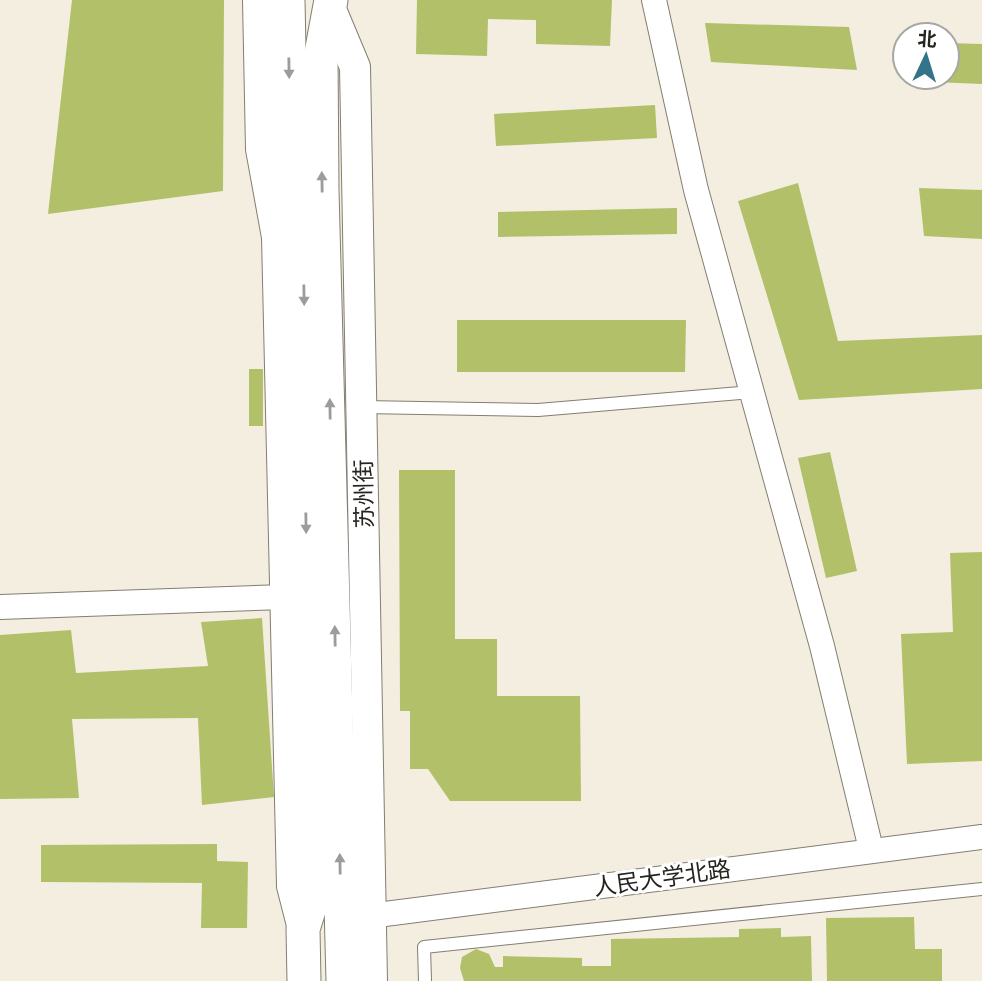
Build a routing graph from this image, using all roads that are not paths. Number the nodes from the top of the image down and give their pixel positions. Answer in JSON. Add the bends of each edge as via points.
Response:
{"nodes":[{"id":1,"x":258,"y":0,"type":"edge"},
{"id":2,"x":288,"y":0,"type":"edge"},
{"id":3,"x":654,"y":0,"type":"edge"},
{"id":4,"x":332,"y":6,"type":"edge"},
{"id":5,"x":752,"y":392,"type":"junction"},
{"id":6,"x":362,"y":407,"type":"junction"},
{"id":7,"x":285,"y":597,"type":"junction"},
{"id":8,"x":0,"y":607,"type":"edge"},
{"id":9,"x":982,"y":837,"type":"edge"},
{"id":10,"x":872,"y":849,"type":"junction"},
{"id":11,"x":982,"y":889,"type":"edge"},
{"id":12,"x":356,"y":917,"type":"junction"},
{"id":13,"x":303,"y":929,"type":"junction"},
{"id":14,"x":304,"y":981,"type":"edge"},
{"id":15,"x":343,"y":981,"type":"edge"},
{"id":16,"x":372,"y":981,"type":"edge"},
{"id":17,"x":425,"y":981,"type":"edge"}],
"edges":[{"from":1,"to":7,"type":"street","via":[[261,149],[276,237]]},
{"from":2,"to":13,"type":"main road","one_way":true,"via":[[291,149],[303,273],[313,897]]},
{"from":3,"to":5,"type":"street","via":[[696,190]]},
{"from":4,"to":6,"type":"street","name":"苏州街","via":[[355,67]]},
{"from":12,"to":4,"type":"main road","name":"苏州街","one_way":true,"via":[[322,177],[321,54]]},
{"from":5,"to":6,"type":"lane","via":[[538,410]]},
{"from":5,"to":10,"type":"street"},
{"from":6,"to":12,"type":"street","name":"苏州街"},
{"from":7,"to":8,"type":"street"},
{"from":7,"to":13,"type":"street","via":[[292,886]]},
{"from":9,"to":10,"type":"street","name":"人民大学北路"},
{"from":10,"to":12,"type":"street","name":"人民大学北路"},
{"from":11,"to":17,"type":"lane","via":[[424,947]]},
{"from":12,"to":15,"type":"main road","name":"苏州街"},
{"from":12,"to":16,"type":"street","name":"苏州街"},
{"from":13,"to":14,"type":"main road"}]}
